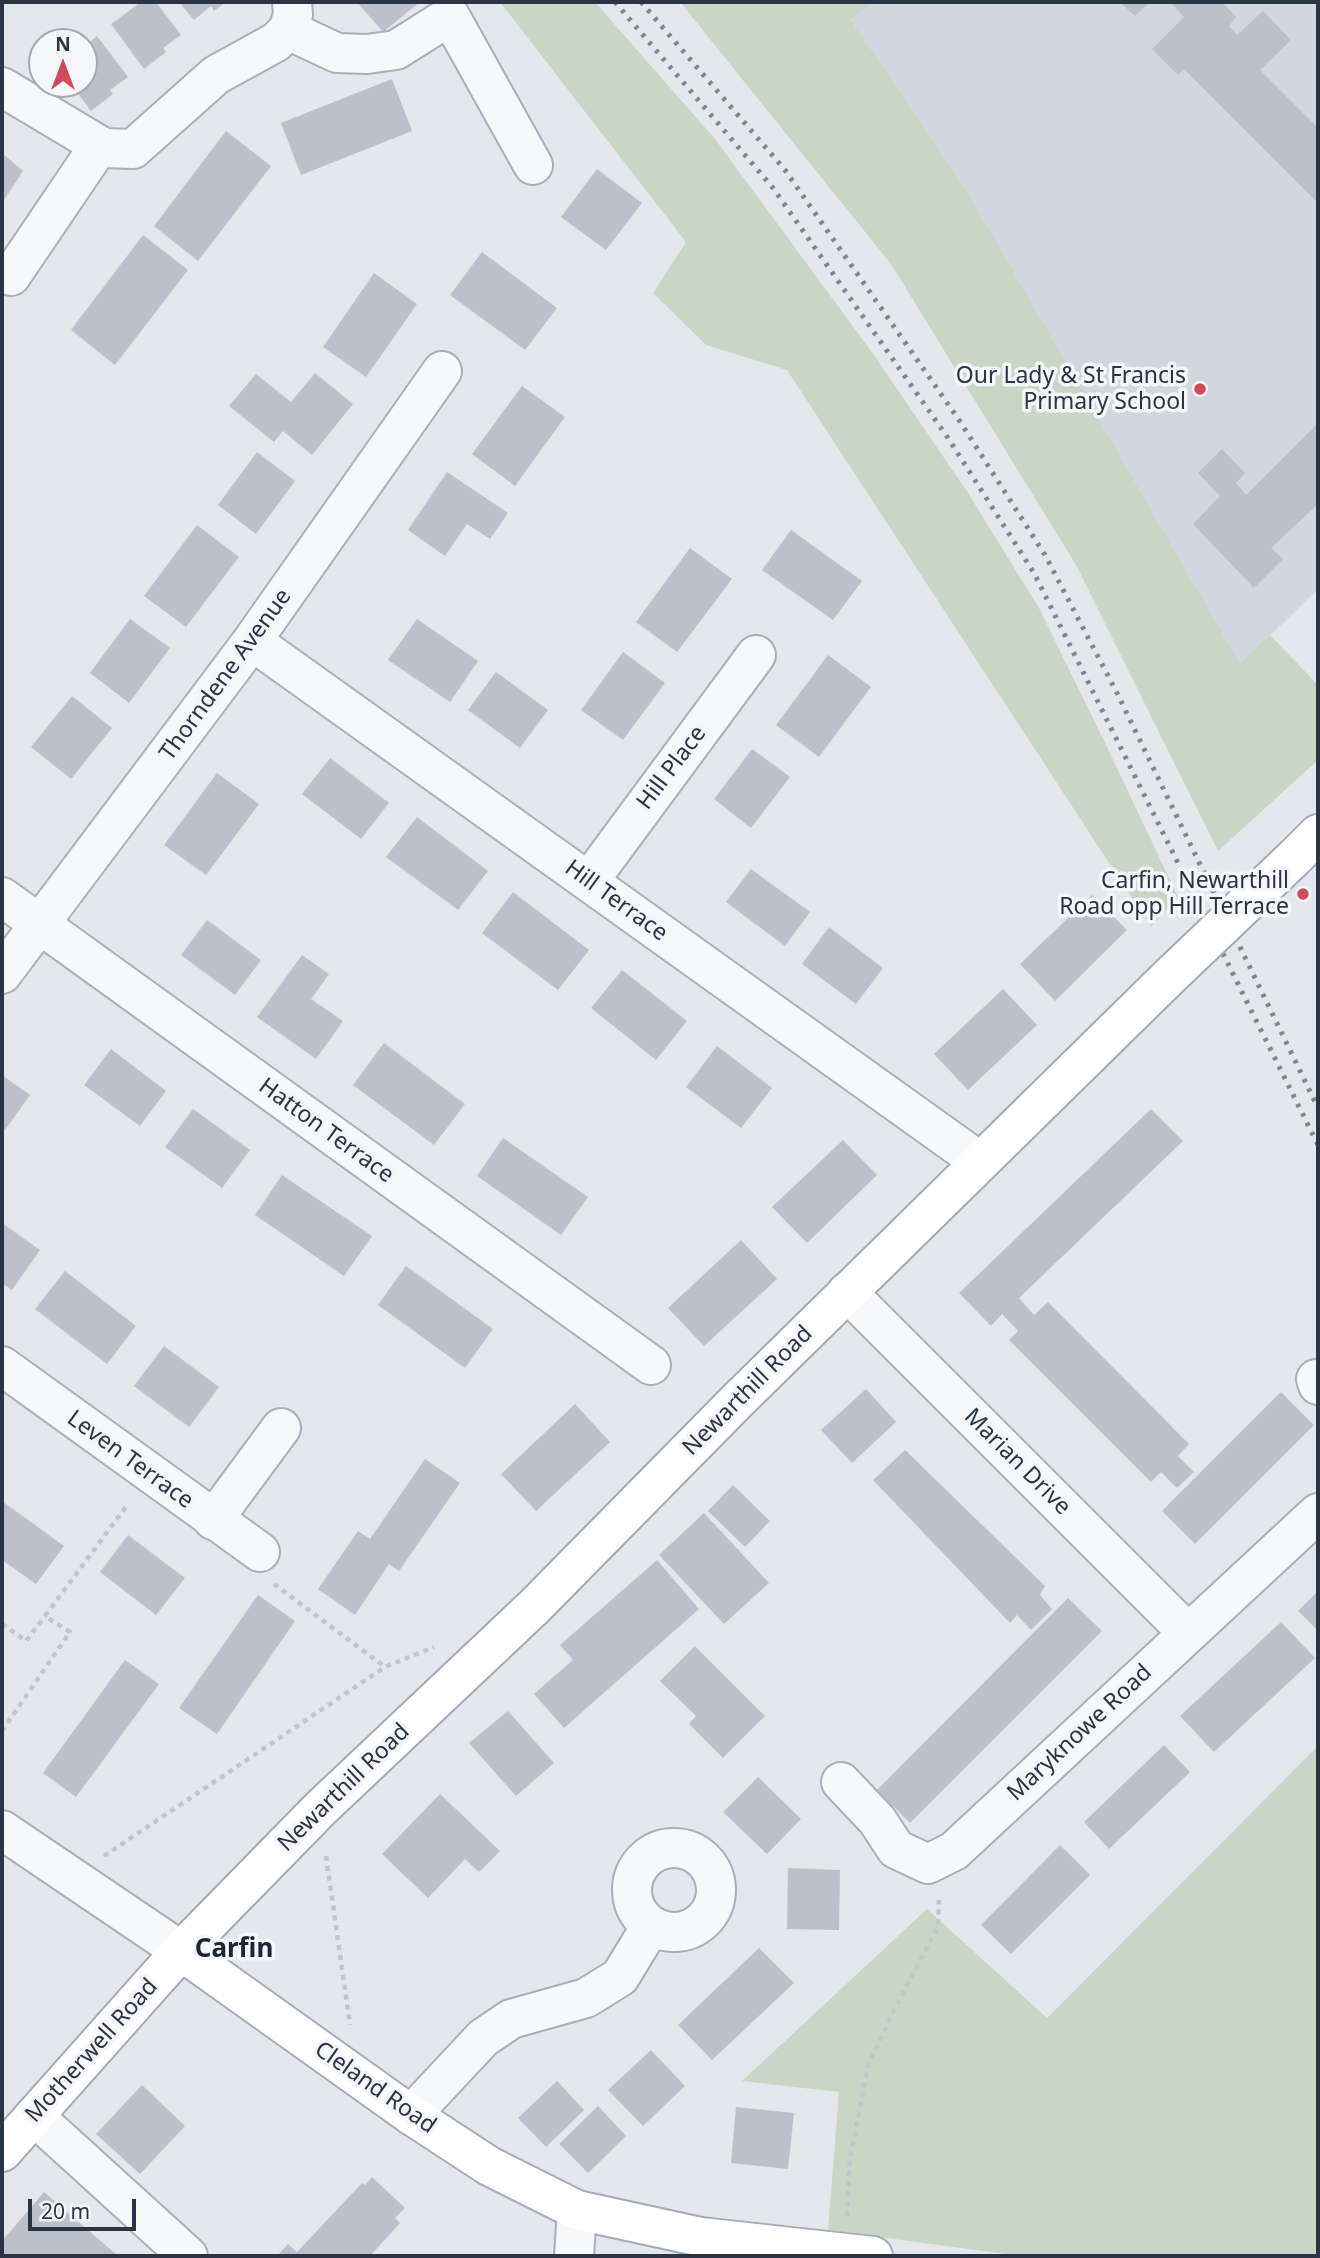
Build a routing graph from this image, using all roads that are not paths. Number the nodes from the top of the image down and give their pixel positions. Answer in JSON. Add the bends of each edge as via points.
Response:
{"nodes":[{"id":1,"x":290,"y":16,"type":"edge"},
{"id":2,"x":2,"y":87,"type":"edge"},
{"id":3,"x":99,"y":146,"type":"junction"},
{"id":4,"x":533,"y":165,"type":"dead end"},
{"id":5,"x":11,"y":276,"type":"dead end"},
{"id":6,"x":442,"y":371,"type":"dead end"},
{"id":7,"x":252,"y":641,"type":"junction"},
{"id":8,"x":756,"y":655,"type":"dead end"},
{"id":9,"x":1307,"y":846,"type":"edge"},
{"id":10,"x":589,"y":881,"type":"junction"},
{"id":11,"x":2,"y":897,"type":"edge"},
{"id":12,"x":40,"y":925,"type":"junction"},
{"id":13,"x":2,"y":974,"type":"edge"},
{"id":14,"x":979,"y":1161,"type":"junction"},
{"id":15,"x":847,"y":1292,"type":"junction"},
{"id":16,"x":651,"y":1365,"type":"dead end"},
{"id":17,"x":2,"y":1366,"type":"edge"},
{"id":18,"x":281,"y":1428,"type":"dead end"},
{"id":19,"x":1318,"y":1513,"type":"edge"},
{"id":20,"x":214,"y":1520,"type":"junction"},
{"id":21,"x":260,"y":1552,"type":"road end"},
{"id":22,"x":1187,"y":1632,"type":"junction"},
{"id":23,"x":841,"y":1782,"type":"dead end"},
{"id":24,"x":2,"y":1830,"type":"edge"},
{"id":25,"x":650,"y":1926,"type":"dead end"},
{"id":26,"x":181,"y":1951,"type":"junction"},
{"id":27,"x":411,"y":2115,"type":"junction"},
{"id":28,"x":34,"y":2116,"type":"junction"},
{"id":29,"x":2,"y":2152,"type":"edge"},
{"id":30,"x":577,"y":2210,"type":"junction"},
{"id":31,"x":859,"y":2254,"type":"edge"},
{"id":32,"x":188,"y":2256,"type":"edge"},
{"id":33,"x":574,"y":2256,"type":"edge"}],
"edges":[{"from":1,"to":3,"type":"street","via":[[276,42],[216,75],[133,149]]},
{"from":1,"to":4,"type":"street","via":[[337,53],[367,54],[396,50],[450,16]]},
{"from":2,"to":3,"type":"street"},
{"from":3,"to":5,"type":"street"},
{"from":6,"to":7,"type":"street","name":"Thorndene Avenue"},
{"from":7,"to":10,"type":"street","name":"Hill Terrace"},
{"from":7,"to":12,"type":"street","name":"Thorndene Avenue"},
{"from":8,"to":10,"type":"street","name":"Hill Place"},
{"from":9,"to":14,"type":"main road","name":"Newarthill Road","bridge":true},
{"from":10,"to":14,"type":"street","name":"Hill Terrace"},
{"from":11,"to":12,"type":"street","name":"Hatton Terrace"},
{"from":12,"to":13,"type":"street","name":"Thorndene Avenue"},
{"from":12,"to":16,"type":"street","name":"Hatton Terrace"},
{"from":14,"to":15,"type":"main road","name":"Newarthill Road"},
{"from":15,"to":22,"type":"street","name":"Marian Drive"},
{"from":15,"to":26,"type":"main road","name":"Newarthill Road","via":[[536,1606],[320,1809]]},
{"from":17,"to":20,"type":"street","name":"Leven Terrace"},
{"from":18,"to":20,"type":"street"},
{"from":19,"to":22,"type":"street","name":"Maryknowe Road"},
{"from":20,"to":21,"type":"street","name":"Leven Terrace"},
{"from":22,"to":23,"type":"street","name":"Maryknowe Road","via":[[954,1851],[928,1864],[896,1849],[877,1820]]},
{"from":24,"to":26,"type":"street"},
{"from":25,"to":27,"type":"street","via":[[620,1977],[586,1998],[511,2019],[483,2038]]},
{"from":26,"to":27,"type":"main road","name":"Cleland Road"},
{"from":26,"to":28,"type":"main road","name":"Motherwell Road"},
{"from":27,"to":30,"type":"main road","name":"Cleland Road","via":[[489,2166]]},
{"from":28,"to":29,"type":"main road","name":"Motherwell Road"},
{"from":28,"to":32,"type":"street"},
{"from":30,"to":31,"type":"main road","name":"Cleland Road","via":[[701,2237]]},
{"from":30,"to":33,"type":"street"}]}
